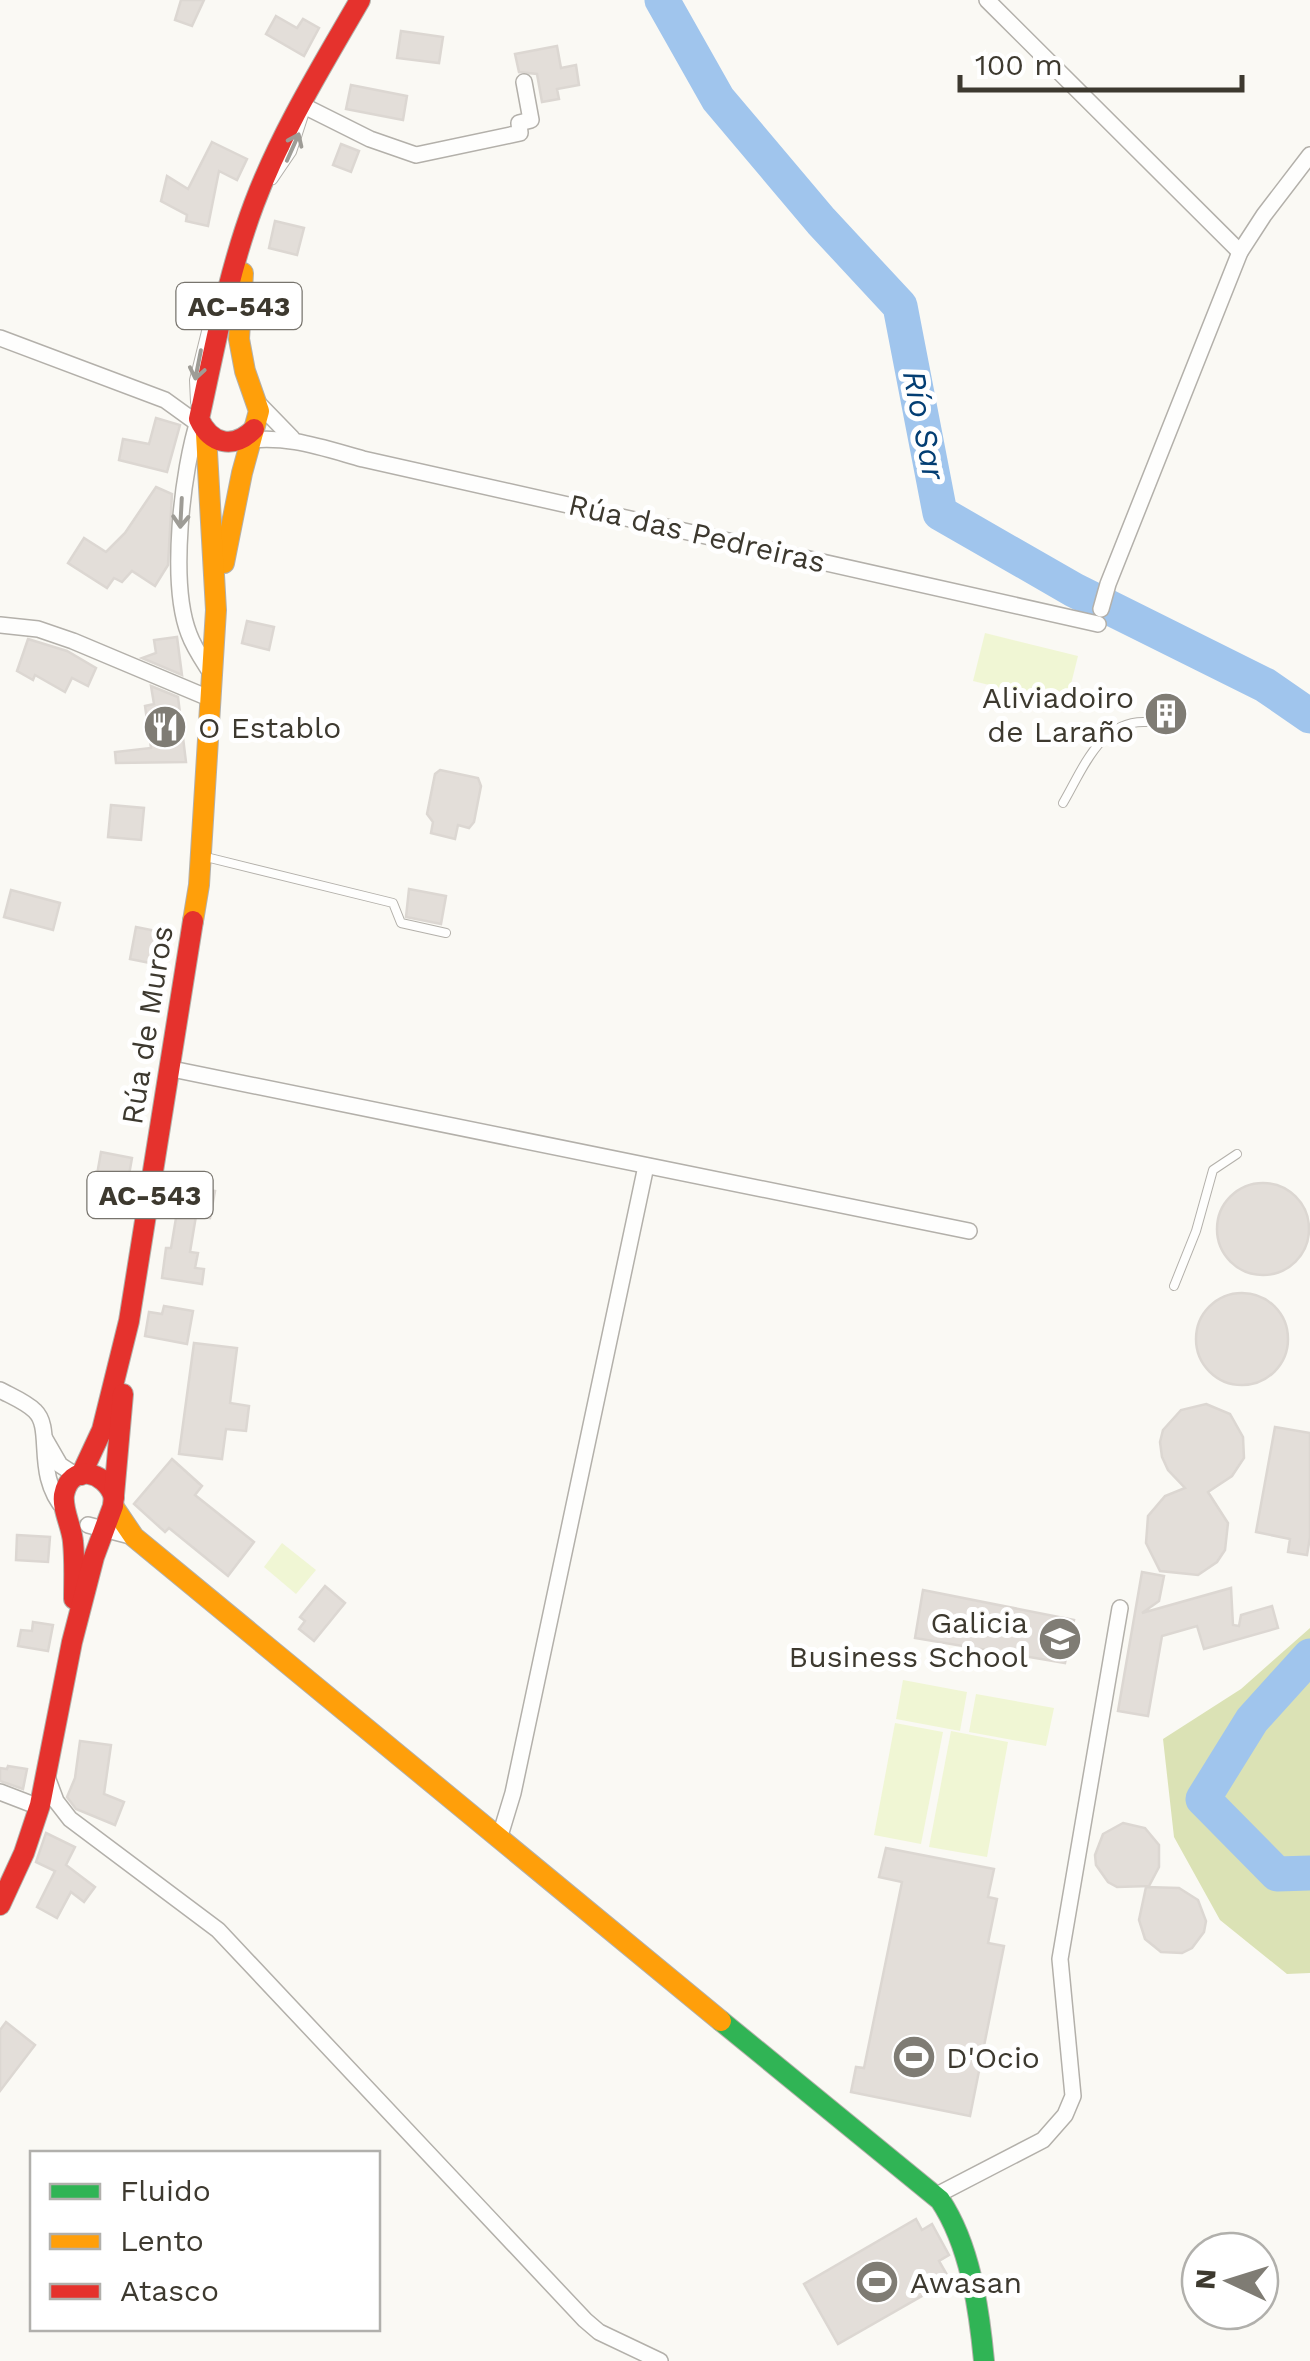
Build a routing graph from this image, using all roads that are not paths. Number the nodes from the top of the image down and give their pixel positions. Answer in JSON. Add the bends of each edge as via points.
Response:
{"nodes":[{"id":1,"x":360,"y":0,"type":"edge"},
{"id":2,"x":986,"y":0,"type":"edge"},
{"id":3,"x":524,"y":82,"type":"dead end"},
{"id":4,"x":303,"y":106,"type":"junction"},
{"id":5,"x":1310,"y":155,"type":"edge"},
{"id":6,"x":252,"y":209,"type":"junction"},
{"id":7,"x":1240,"y":252,"type":"junction"},
{"id":8,"x":0,"y":338,"type":"edge"},
{"id":9,"x":255,"y":399,"type":"junction"},
{"id":10,"x":164,"y":400,"type":"junction"},
{"id":11,"x":202,"y":407,"type":"junction"},
{"id":12,"x":296,"y":440,"type":"junction"},
{"id":13,"x":250,"y":441,"type":"junction"},
{"id":14,"x":216,"y":610,"type":"junction"},
{"id":15,"x":0,"y":625,"type":"edge"},
{"id":16,"x":212,"y":676,"type":"junction"},
{"id":17,"x":212,"y":699,"type":"junction"},
{"id":18,"x":1146,"y":722,"type":"dead end"},
{"id":19,"x":1063,"y":803,"type":"dead end"},
{"id":20,"x":202,"y":856,"type":"junction"},
{"id":21,"x":446,"y":933,"type":"dead end"},
{"id":22,"x":172,"y":1070,"type":"junction"},
{"id":23,"x":1237,"y":1154,"type":"dead end"},
{"id":24,"x":646,"y":1166,"type":"junction"},
{"id":25,"x":969,"y":1231,"type":"dead end"},
{"id":26,"x":1174,"y":1286,"type":"dead end"},
{"id":27,"x":129,"y":1321,"type":"junction"},
{"id":28,"x":0,"y":1390,"type":"edge"},
{"id":29,"x":126,"y":1391,"type":"dead end"},
{"id":30,"x":44,"y":1437,"type":"junction"},
{"id":31,"x":129,"y":1450,"type":"dead end"},
{"id":32,"x":128,"y":1466,"type":"dead end"},
{"id":33,"x":79,"y":1476,"type":"junction"},
{"id":34,"x":107,"y":1512,"type":"junction"},
{"id":35,"x":68,"y":1514,"type":"junction"},
{"id":36,"x":1120,"y":1608,"type":"dead end"},
{"id":37,"x":72,"y":1642,"type":"junction"},
{"id":38,"x":47,"y":1777,"type":"junction"},
{"id":39,"x":0,"y":1792,"type":"edge"},
{"id":40,"x":37,"y":1815,"type":"junction"},
{"id":41,"x":70,"y":1819,"type":"junction"},
{"id":42,"x":498,"y":1839,"type":"junction"},
{"id":43,"x":0,"y":1905,"type":"edge"},
{"id":44,"x":935,"y":2196,"type":"junction"},
{"id":45,"x":660,"y":2361,"type":"edge"},
{"id":46,"x":984,"y":2361,"type":"edge"}],
"edges":[{"from":1,"to":4,"type":"main road","number":"AC-543"},
{"from":2,"to":7,"type":"street"},
{"from":3,"to":4,"type":"street","via":[[531,120],[519,123],[520,133],[422,156]]},
{"from":4,"to":6,"type":"main road","number":"AC-543"},
{"from":5,"to":7,"type":"street"},
{"from":6,"to":9,"type":"main road","number":"AC-543","via":[[238,331]]},
{"from":6,"to":11,"type":"main road","number":"AC-543","one_way":true},
{"from":7,"to":12,"type":"street","name":"Rúa das Pedreiras","via":[[1100,617]]},
{"from":8,"to":10,"type":"street"},
{"from":9,"to":11,"type":"main road","via":[[232,383]]},
{"from":9,"to":12,"type":"street","name":"Rúa das Pedreiras"},
{"from":9,"to":13,"type":"main road","number":"AC-543","via":[[259,417]]},
{"from":10,"to":11,"type":"street"},
{"from":10,"to":11,"type":"street"},
{"from":11,"to":13,"type":"main road","via":[[220,442]]},
{"from":11,"to":14,"type":"main road","number":"AC-543"},
{"from":11,"to":16,"type":"street","one_way":true,"via":[[182,498],[182,588],[186,628]]},
{"from":12,"to":13,"type":"street","name":"Rúa das Pedreiras"},
{"from":13,"to":14,"type":"main road","number":"AC-543"},
{"from":14,"to":16,"type":"main road","number":"AC-543"},
{"from":15,"to":17,"type":"street","via":[[73,641]]},
{"from":16,"to":17,"type":"main road","number":"AC-543"},
{"from":17,"to":20,"type":"main road","number":"AC-543"},
{"from":18,"to":19,"type":"lane","via":[[1128,722],[1105,736]]},
{"from":20,"to":21,"type":"lane","via":[[393,904],[401,923]]},
{"from":20,"to":22,"type":"main road","name":"Rúa de Muros","number":"AC-543"},
{"from":22,"to":24,"type":"street"},
{"from":22,"to":27,"type":"main road","name":"Rúa de Muros","number":"AC-543"},
{"from":23,"to":26,"type":"lane","via":[[1213,1170]]},
{"from":24,"to":25,"type":"street"},
{"from":24,"to":42,"type":"street","via":[[514,1793]]},
{"from":27,"to":33,"type":"main road","name":"Rúa de Muros","number":"AC-543","via":[[102,1430]]},
{"from":27,"to":34,"type":"main road","name":"Rúa de Muros","number":"AC-543"},
{"from":28,"to":30,"type":"street","via":[[36,1412]]},
{"from":29,"to":31,"type":"lane"},
{"from":30,"to":33,"type":"street","via":[[60,1466]]},
{"from":30,"to":35,"type":"street","name":"Rúa de Muros","via":[[47,1482]]},
{"from":32,"to":34,"type":"lane"},
{"from":33,"to":34,"type":"main road","via":[[101,1476],[110,1486]]},
{"from":33,"to":35,"type":"main road","name":"Rúa de Muros","number":"AC-543","via":[[64,1492]]},
{"from":34,"to":35,"type":"main road","via":[[76,1522]]},
{"from":34,"to":37,"type":"main road","name":"Rúa de Muros","number":"AC-543"},
{"from":34,"to":42,"type":"main road"},
{"from":35,"to":37,"type":"main road","name":"Rúa de Muros","number":"AC-543"},
{"from":36,"to":44,"type":"street","via":[[1060,1958],[1071,2103],[1043,2140]]},
{"from":37,"to":38,"type":"main road","name":"Rúa de Muros","number":"AC-543"},
{"from":38,"to":40,"type":"main road","name":"Rúa de Muros","number":"AC-543"},
{"from":38,"to":41,"type":"street"},
{"from":39,"to":40,"type":"street"},
{"from":40,"to":41,"type":"street"},
{"from":40,"to":43,"type":"main road","name":"Rúa de Muros","number":"AC-543"},
{"from":41,"to":45,"type":"street","via":[[218,1930],[585,2320]]},
{"from":42,"to":44,"type":"main road"},
{"from":44,"to":46,"type":"main road","via":[[949,2212],[976,2298]]}]}
